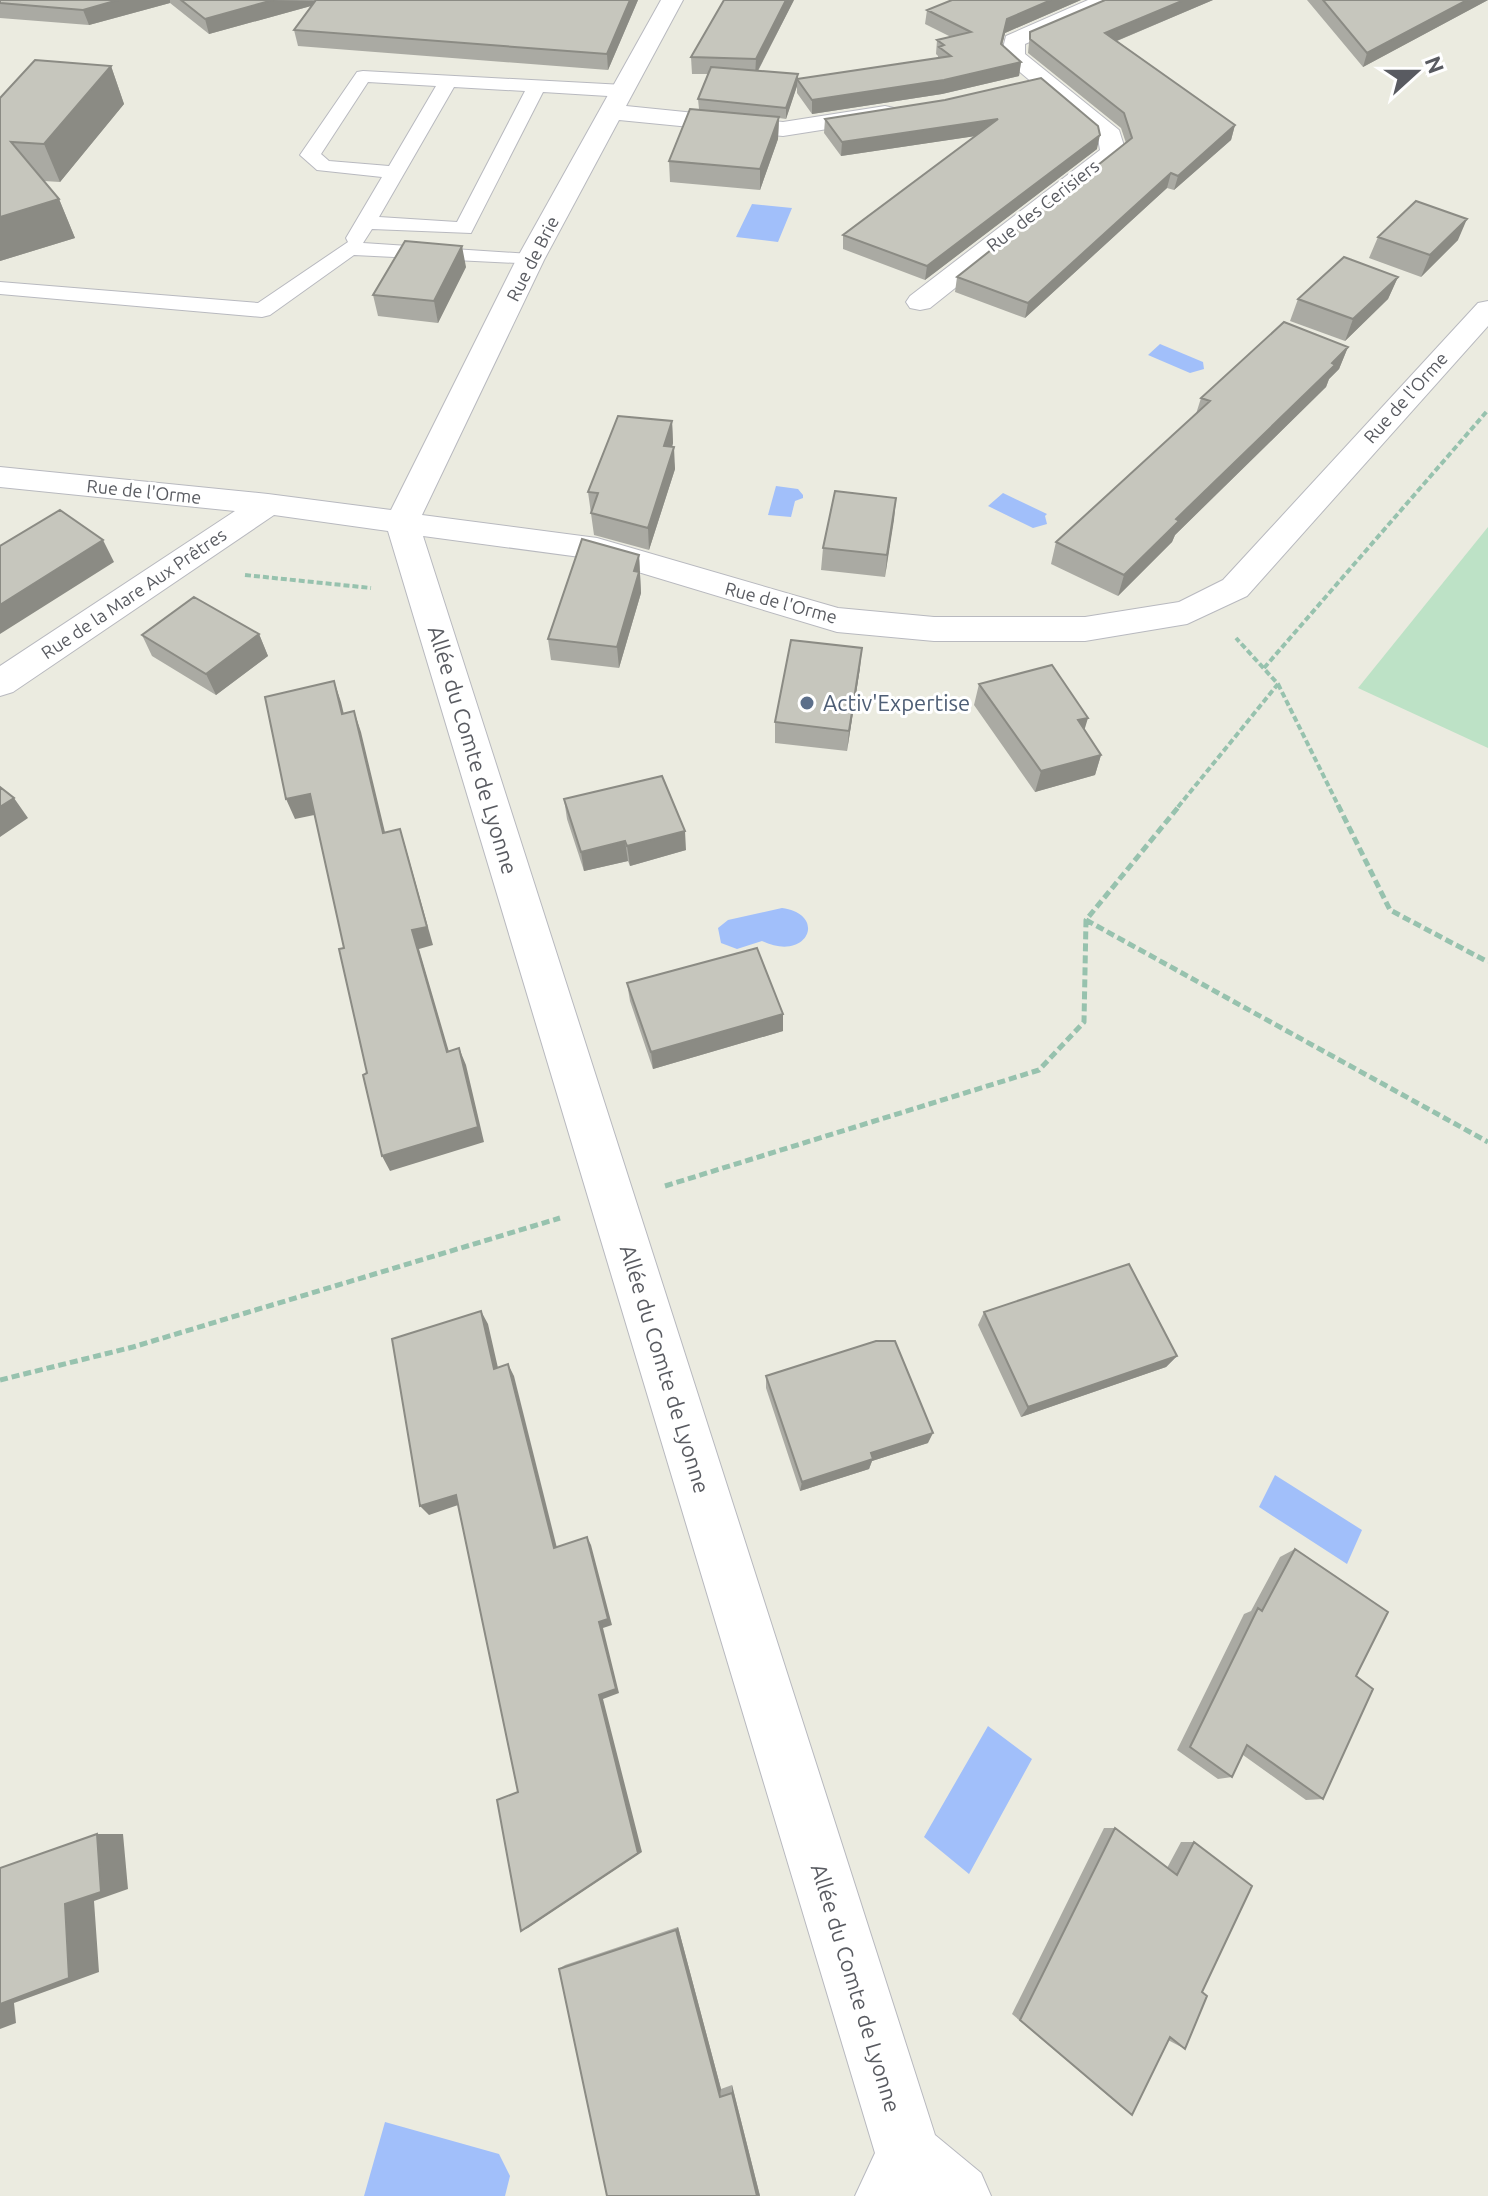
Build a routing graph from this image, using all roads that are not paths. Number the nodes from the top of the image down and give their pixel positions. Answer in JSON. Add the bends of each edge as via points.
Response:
{"nodes":[{"id":1,"x":672,"y":0,"type":"edge"},
{"id":2,"x":1107,"y":0,"type":"edge"},
{"id":3,"x":449,"y":80,"type":"junction"},
{"id":4,"x":1041,"y":81,"type":"junction"},
{"id":5,"x":537,"y":86,"type":"junction"},
{"id":6,"x":1013,"y":88,"type":"edge"},
{"id":7,"x":618,"y":101,"type":"junction"},
{"id":8,"x":914,"y":109,"type":"edge"},
{"id":9,"x":395,"y":172,"type":"junction"},
{"id":10,"x":366,"y":222,"type":"junction"},
{"id":11,"x":350,"y":248,"type":"junction"},
{"id":12,"x":530,"y":260,"type":"junction"},
{"id":13,"x":0,"y":288,"type":"edge"},
{"id":14,"x":920,"y":302,"type":"dead end"},
{"id":15,"x":1488,"y":309,"type":"edge"},
{"id":16,"x":0,"y":477,"type":"edge"},
{"id":17,"x":268,"y":504,"type":"junction"},
{"id":18,"x":402,"y":522,"type":"junction"},
{"id":19,"x":0,"y":683,"type":"edge"},
{"id":20,"x":899,"y":2176,"type":"edge"},
{"id":21,"x":958,"y":2196,"type":"edge"}],
"edges":[{"from":1,"to":7,"type":"street","name":"Rue de Brie"},
{"from":2,"to":4,"type":"street","name":"Rue des Cerisiers","via":[[1014,41],[1013,56]]},
{"from":3,"to":5,"type":"lane"},
{"from":3,"to":9,"type":"lane"},
{"from":3,"to":9,"type":"lane","via":[[363,76],[310,155],[324,166]]},
{"from":4,"to":6,"type":"street"},
{"from":4,"to":14,"type":"street","name":"Rue des Cerisiers","via":[[1110,135],[1113,152]]},
{"from":5,"to":7,"type":"lane"},
{"from":5,"to":10,"type":"lane","via":[[464,229]]},
{"from":7,"to":8,"type":"street","via":[[783,129]]},
{"from":7,"to":12,"type":"street","name":"Rue de Brie"},
{"from":9,"to":10,"type":"lane"},
{"from":10,"to":11,"type":"lane"},
{"from":11,"to":12,"type":"lane"},
{"from":11,"to":13,"type":"lane","via":[[262,310]]},
{"from":12,"to":18,"type":"street","name":"Rue de Brie"},
{"from":15,"to":18,"type":"street","name":"Rue de l'Orme","via":[[1235,588],[1187,612],[1085,629],[934,629],[837,620],[597,549]]},
{"from":16,"to":17,"type":"street","name":"Rue de l'Orme"},
{"from":17,"to":18,"type":"street","name":"Rue de l'Orme"},
{"from":17,"to":19,"type":"street","name":"Rue de la Mare Aux Prêtres"},
{"from":18,"to":20,"type":"street","name":"Allée du Comte de Lyonne","via":[[613,1202]]},
{"from":20,"to":21,"type":"street","name":"Allée du Comte de Lyonne"}]}
